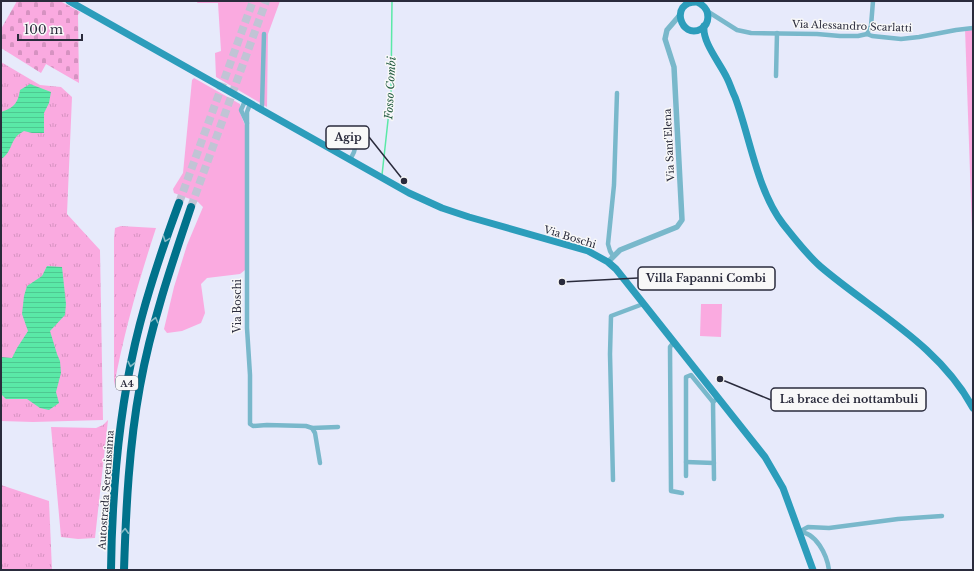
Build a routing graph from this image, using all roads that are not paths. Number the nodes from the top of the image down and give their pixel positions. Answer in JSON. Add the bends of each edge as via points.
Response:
{"nodes":[{"id":1,"x":69,"y":1,"type":"edge"},
{"id":2,"x":682,"y":1,"type":"edge"},
{"id":3,"x":873,"y":1,"type":"edge"},
{"id":4,"x":695,"y":2,"type":"edge"},
{"id":5,"x":707,"y":11,"type":"junction"},
{"id":6,"x":681,"y":12,"type":"junction"},
{"id":7,"x":721,"y":20,"type":"junction"},
{"id":8,"x":706,"y":24,"type":"junction"},
{"id":9,"x":670,"y":26,"type":"junction"},
{"id":10,"x":683,"y":26,"type":"junction"},
{"id":11,"x":973,"y":28,"type":"edge"},
{"id":12,"x":693,"y":30,"type":"junction"},
{"id":13,"x":777,"y":33,"type":"junction"},
{"id":14,"x":264,"y":34,"type":"dead end"},
{"id":15,"x":867,"y":34,"type":"junction"},
{"id":16,"x":710,"y":48,"type":"junction"},
{"id":17,"x":776,"y":76,"type":"dead end"},
{"id":18,"x":617,"y":93,"type":"dead end"},
{"id":19,"x":248,"y":103,"type":"junction"},
{"id":20,"x":260,"y":110,"type":"junction"},
{"id":21,"x":356,"y":144,"type":"dead end"},
{"id":22,"x":350,"y":160,"type":"junction"},
{"id":23,"x":179,"y":203,"type":"tunnel mouth"},
{"id":24,"x":191,"y":207,"type":"tunnel mouth"},
{"id":25,"x":613,"y":256,"type":"junction"},
{"id":26,"x":608,"y":262,"type":"junction"},
{"id":27,"x":643,"y":304,"type":"junction"},
{"id":28,"x":674,"y":342,"type":"junction"},
{"id":29,"x":715,"y":400,"type":"junction"},
{"id":30,"x":973,"y":408,"type":"edge"},
{"id":31,"x":338,"y":427,"type":"dead end"},
{"id":32,"x":312,"y":428,"type":"junction"},
{"id":33,"x":686,"y":462,"type":"junction"},
{"id":34,"x":320,"y":463,"type":"dead end"},
{"id":35,"x":714,"y":463,"type":"junction"},
{"id":36,"x":686,"y":476,"type":"dead end"},
{"id":37,"x":714,"y":479,"type":"dead end"},
{"id":38,"x":613,"y":480,"type":"dead end"},
{"id":39,"x":682,"y":493,"type":"dead end"},
{"id":40,"x":942,"y":516,"type":"dead end"},
{"id":41,"x":799,"y":532,"type":"junction"},
{"id":42,"x":111,"y":570,"type":"edge"},
{"id":43,"x":124,"y":570,"type":"edge"},
{"id":44,"x":813,"y":570,"type":"edge"},
{"id":45,"x":829,"y":570,"type":"edge"}],
"edges":[{"from":1,"to":19,"type":"main road","name":"Via Boschi"},
{"from":2,"to":6,"type":"main road"},
{"from":3,"to":15,"type":"street","via":[[871,26]]},
{"from":4,"to":5,"type":"main road","via":[[704,6]]},
{"from":4,"to":6,"type":"main road","via":[[688,3]]},
{"from":5,"to":7,"type":"street","name":"Via Alessandro Scarlatti"},
{"from":5,"to":8,"type":"main road"},
{"from":6,"to":9,"type":"street"},
{"from":6,"to":10,"type":"main road"},
{"from":7,"to":8,"type":"street","via":[[713,19]]},
{"from":7,"to":13,"type":"street","name":"Via Alessandro Scarlatti","via":[[737,30]]},
{"from":8,"to":12,"type":"main road","via":[[700,29]]},
{"from":8,"to":16,"type":"main road","via":[[704,32]]},
{"from":9,"to":10,"type":"street"},
{"from":9,"to":25,"type":"street","name":"Via Sant'Elena","via":[[665,39],[674,67],[682,220],[677,226],[620,250]]},
{"from":10,"to":12,"type":"main road"},
{"from":11,"to":15,"type":"street","name":"Via Alessandro Scarlatti","via":[[902,39]]},
{"from":12,"to":16,"type":"main road"},
{"from":13,"to":15,"type":"street","name":"Via Alessandro Scarlatti","via":[[840,36]]},
{"from":13,"to":17,"type":"street"},
{"from":14,"to":20,"type":"street"},
{"from":16,"to":30,"type":"main road","via":[[727,78],[758,169],[782,222],[821,266],[912,336],[938,361],[958,384]]},
{"from":18,"to":25,"type":"street","name":"Via Boschi","via":[[614,185],[608,244]]},
{"from":19,"to":20,"type":"main road","name":"Via Boschi"},
{"from":19,"to":32,"type":"street","name":"Via Boschi","via":[[246,321],[250,424]]},
{"from":20,"to":22,"type":"main road","name":"Via Boschi"},
{"from":21,"to":22,"type":"street"},
{"from":22,"to":26,"type":"main road","name":"Via Boschi","via":[[442,208],[586,250]]},
{"from":23,"to":42,"type":"highway","name":"Autostrada Serenissima","number":"A4","one_way":true,"via":[[146,302],[128,379],[116,464]]},
{"from":43,"to":24,"type":"highway","number":"A4","one_way":true,"via":[[129,470],[140,385],[159,306]]},
{"from":25,"to":26,"type":"street"},
{"from":26,"to":27,"type":"main road","name":"Via Boschi"},
{"from":27,"to":28,"type":"main road","name":"Via Boschi"},
{"from":27,"to":38,"type":"street","via":[[611,316]]},
{"from":28,"to":29,"type":"main road","name":"Via Boschi"},
{"from":28,"to":39,"type":"street","via":[[670,347],[671,491]]},
{"from":29,"to":33,"type":"street","name":"Via Boschi","via":[[691,375],[686,377]]},
{"from":29,"to":35,"type":"street"},
{"from":29,"to":41,"type":"main road","name":"Via Boschi","via":[[757,446],[773,469]]},
{"from":31,"to":32,"type":"street","name":"Via Boschi"},
{"from":32,"to":34,"type":"street"},
{"from":33,"to":35,"type":"street"},
{"from":33,"to":36,"type":"street","name":"Via Boschi"},
{"from":35,"to":37,"type":"street"},
{"from":40,"to":41,"type":"street","via":[[829,528],[808,527]]},
{"from":41,"to":44,"type":"main road","name":"Via Boschi"},
{"from":41,"to":45,"type":"street","via":[[810,535],[818,545],[825,554]]}]}
